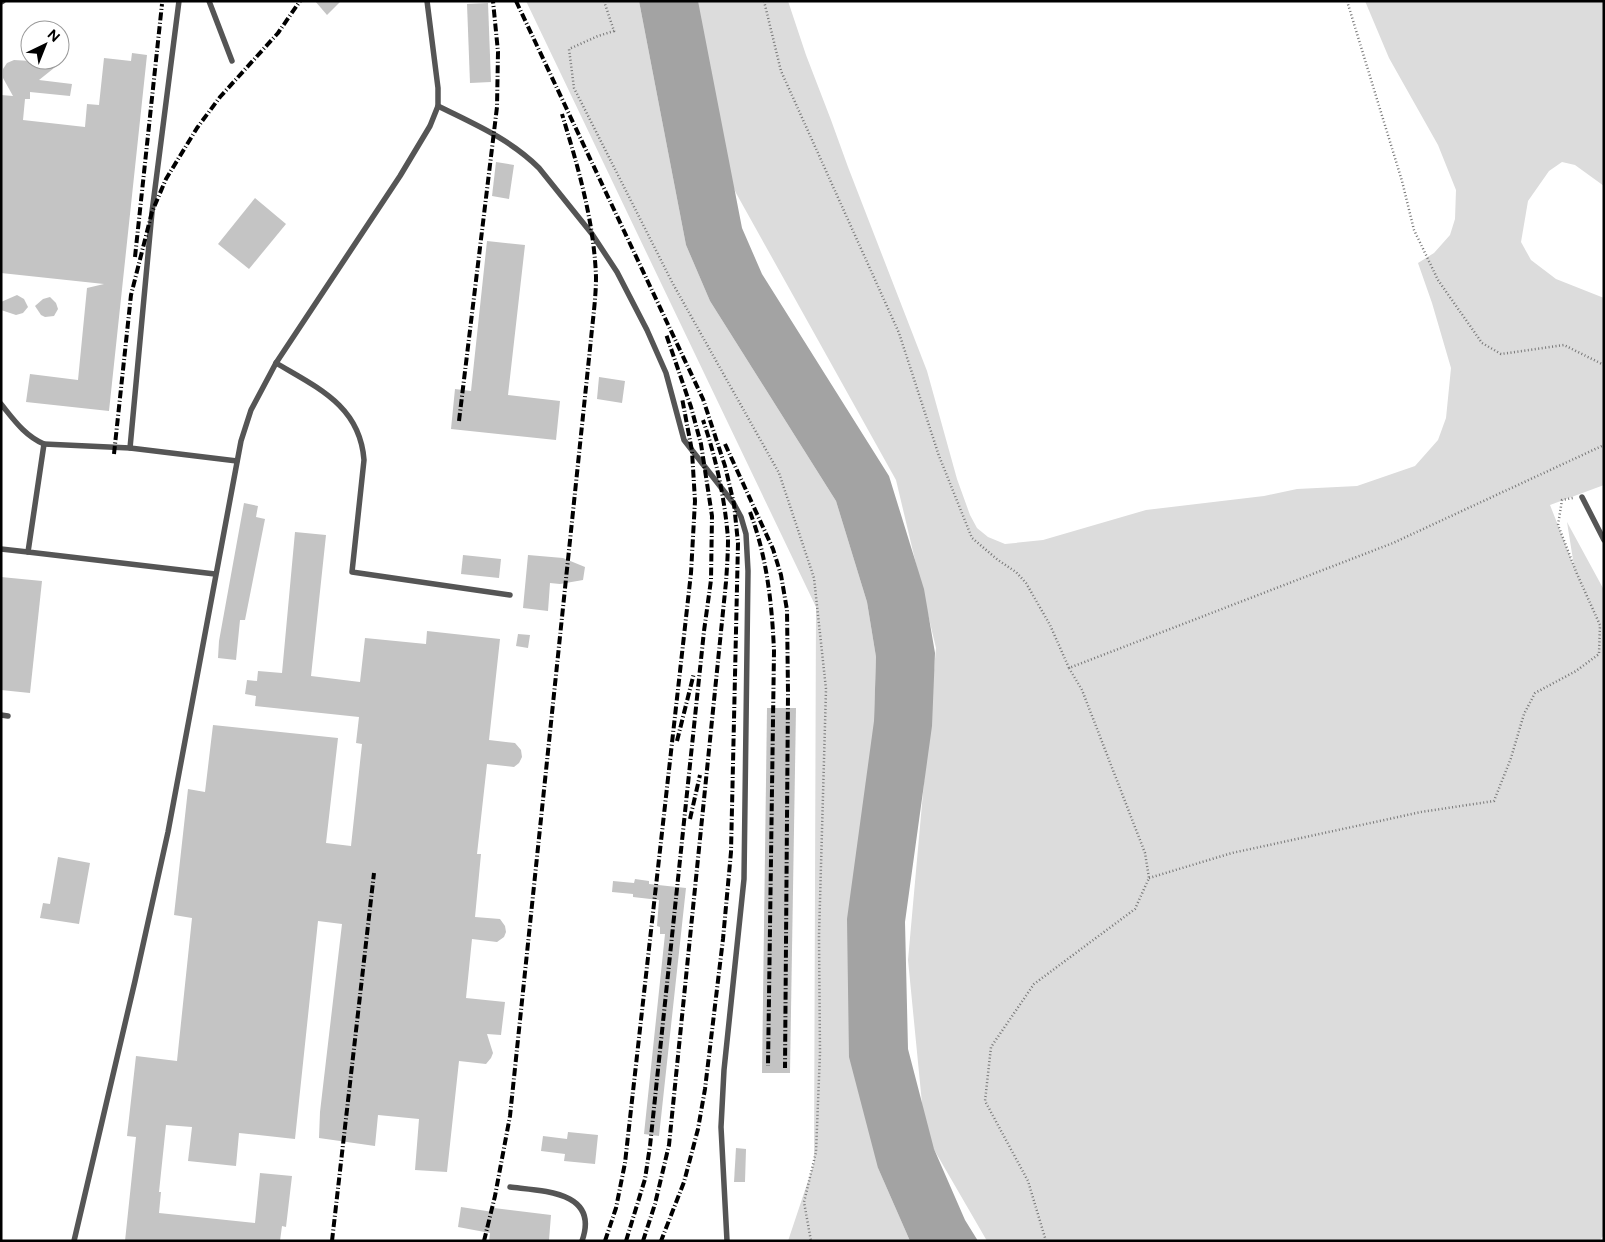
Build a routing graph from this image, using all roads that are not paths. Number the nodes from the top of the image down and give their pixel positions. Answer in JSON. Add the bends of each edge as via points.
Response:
{"nodes":[{"id":1,"x":179,"y":1,"type":"edge"},
{"id":2,"x":209,"y":1,"type":"edge"},
{"id":3,"x":427,"y":1,"type":"edge"},
{"id":4,"x":232,"y":61,"type":"dead end"},
{"id":5,"x":438,"y":106,"type":"junction"},
{"id":6,"x":276,"y":363,"type":"junction"},
{"id":7,"x":1,"y":404,"type":"edge"},
{"id":8,"x":44,"y":444,"type":"junction"},
{"id":9,"x":130,"y":448,"type":"junction"},
{"id":10,"x":237,"y":461,"type":"junction"},
{"id":11,"x":1582,"y":497,"type":"road end"},
{"id":12,"x":1604,"y":540,"type":"edge"},
{"id":13,"x":1,"y":549,"type":"edge"},
{"id":14,"x":28,"y":552,"type":"junction"},
{"id":15,"x":215,"y":574,"type":"junction"},
{"id":16,"x":510,"y":595,"type":"dead end"},
{"id":17,"x":1,"y":715,"type":"edge"},
{"id":18,"x":8,"y":716,"type":"dead end"},
{"id":19,"x":510,"y":1187,"type":"dead end"},
{"id":20,"x":74,"y":1241,"type":"edge"},
{"id":21,"x":582,"y":1241,"type":"edge"},
{"id":22,"x":727,"y":1241,"type":"edge"}],
"edges":[{"from":1,"to":9,"type":"lane","via":[[152,212]]},
{"from":2,"to":4,"type":"lane"},
{"from":3,"to":5,"type":"lane","via":[[437,72]]},
{"from":5,"to":6,"type":"lane","via":[[417,149]]},
{"from":5,"to":22,"type":"lane","via":[[494,133],[529,158],[601,247],[658,353],[684,440],[734,504],[744,526],[748,571],[744,879],[720,1127]]},
{"from":6,"to":10,"type":"lane","via":[[251,410]]},
{"from":6,"to":16,"type":"lane","via":[[340,405],[358,430],[364,460],[352,572]]},
{"from":7,"to":8,"type":"lane","via":[[25,433]]},
{"from":8,"to":9,"type":"lane"},
{"from":8,"to":14,"type":"lane"},
{"from":9,"to":10,"type":"lane"},
{"from":10,"to":15,"type":"lane"},
{"from":11,"to":12,"type":"lane"},
{"from":13,"to":14,"type":"lane"},
{"from":14,"to":15,"type":"lane"},
{"from":15,"to":20,"type":"lane","via":[[168,832]]},
{"from":17,"to":18,"type":"lane"},
{"from":19,"to":21,"type":"lane","via":[[557,1194],[572,1200],[585,1219],[586,1231]]}]}
